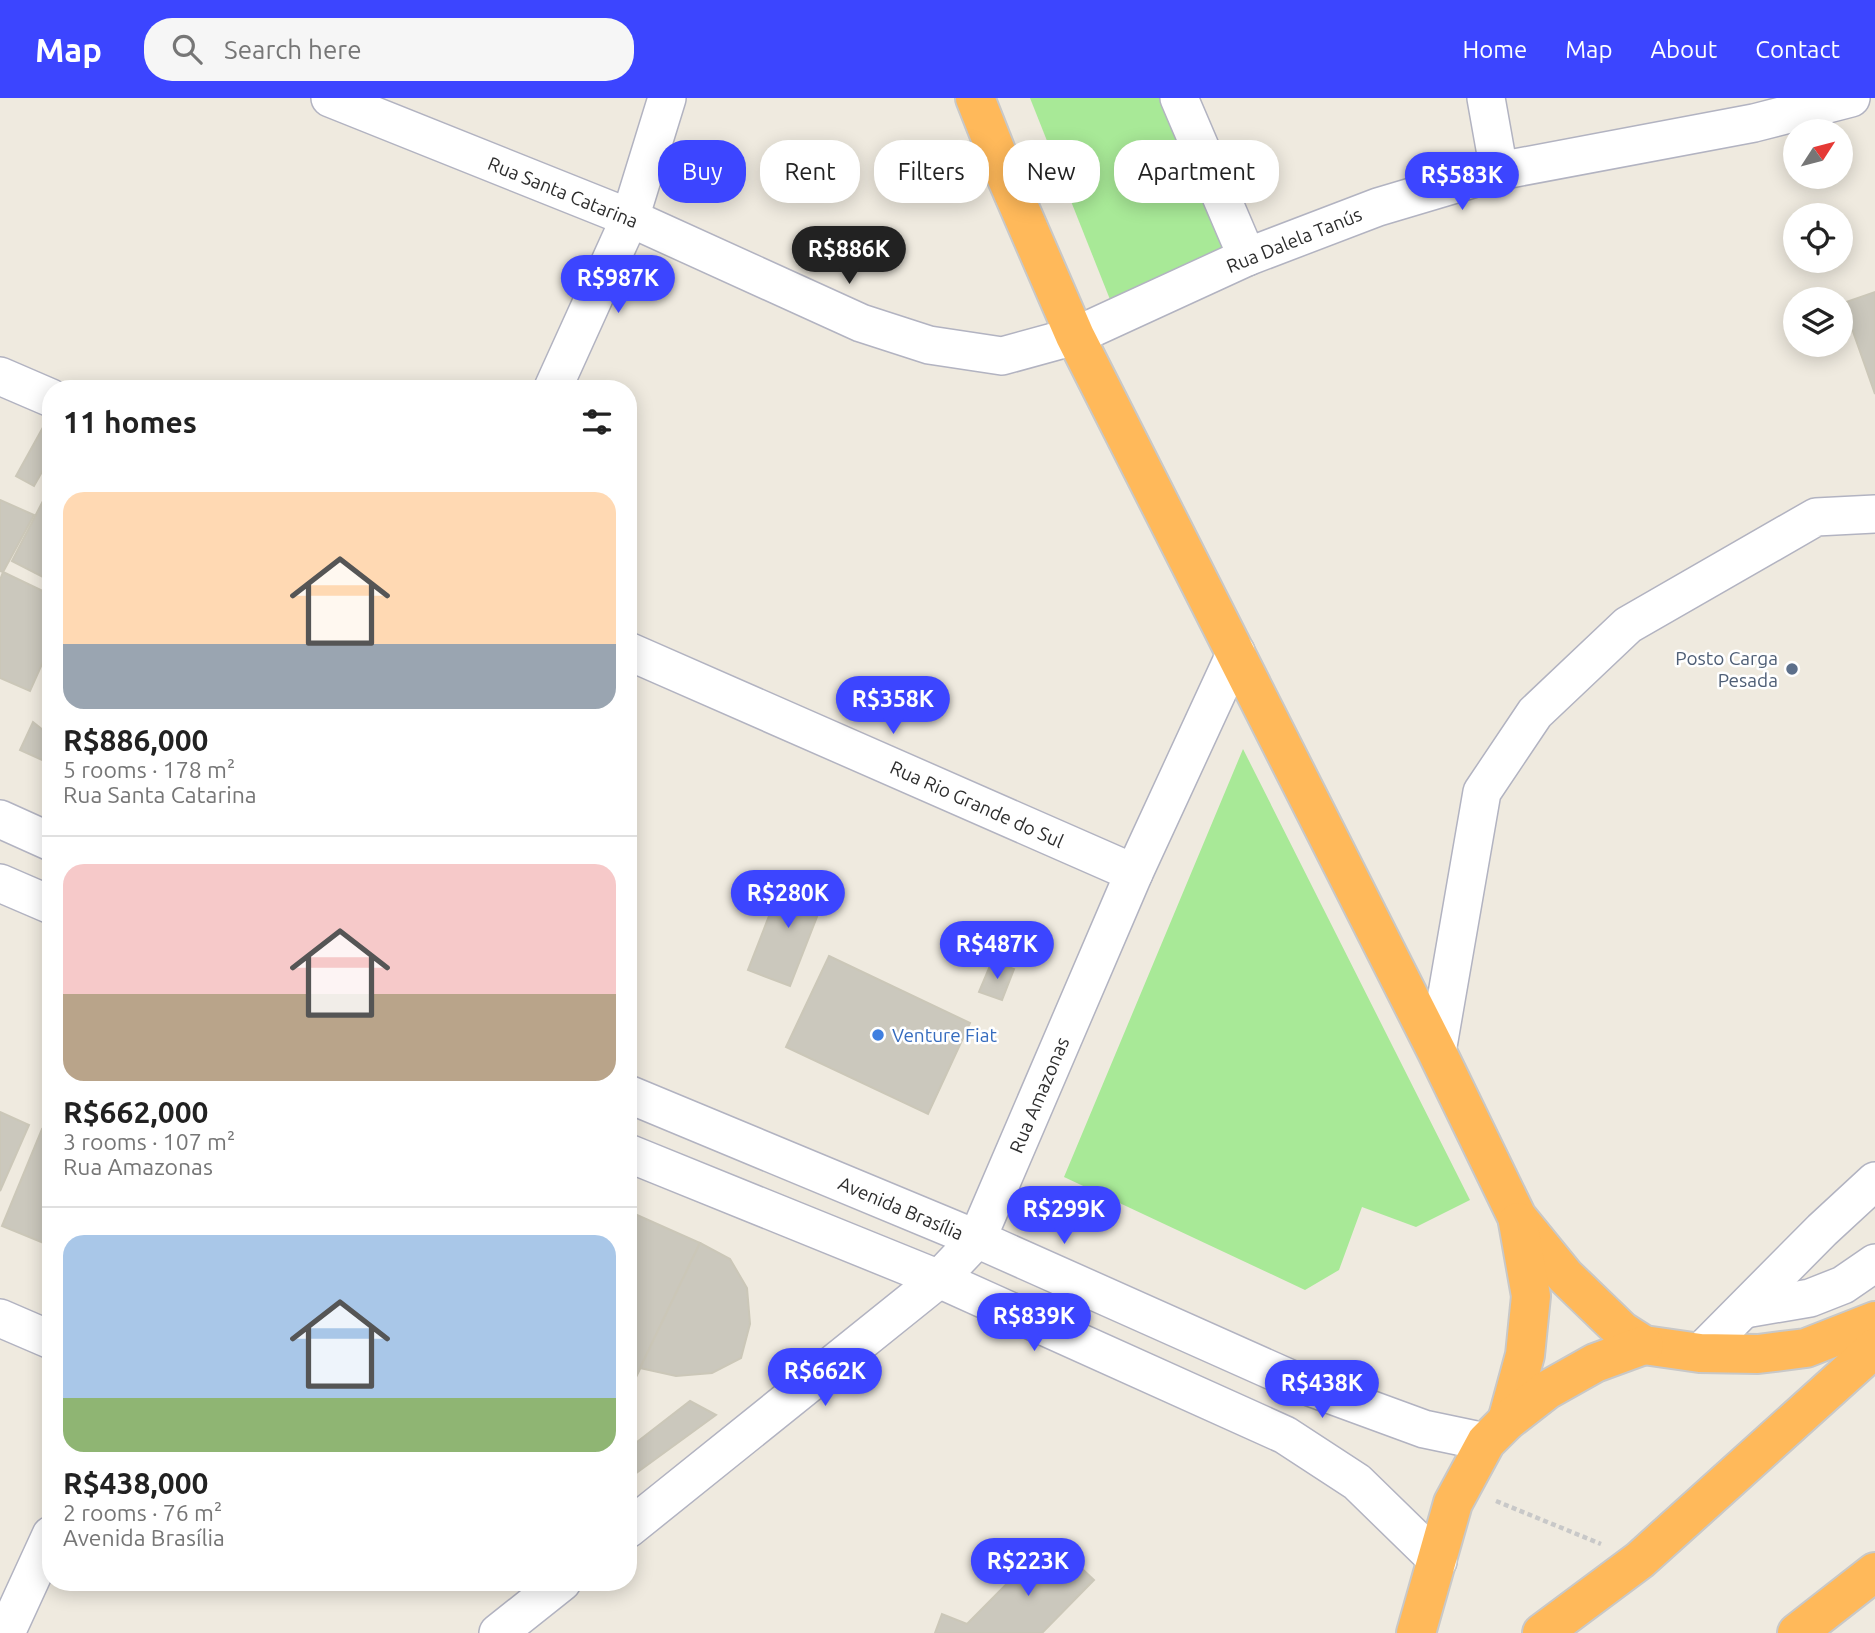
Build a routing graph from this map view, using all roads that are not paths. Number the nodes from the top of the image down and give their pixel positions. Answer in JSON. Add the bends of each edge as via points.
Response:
{"nodes":[{"id":1,"x":330,"y":98,"type":"edge"},
{"id":2,"x":667,"y":98,"type":"edge"},
{"id":3,"x":975,"y":98,"type":"edge"},
{"id":4,"x":1179,"y":98,"type":"edge"},
{"id":5,"x":1486,"y":98,"type":"edge"},
{"id":6,"x":1850,"y":98,"type":"edge"},
{"id":7,"x":1499,"y":171,"type":"junction"},
{"id":8,"x":630,"y":218,"type":"junction"},
{"id":9,"x":1247,"y":257,"type":"junction"},
{"id":10,"x":1075,"y":336,"type":"junction"},
{"id":11,"x":0,"y":376,"type":"edge"},
{"id":12,"x":557,"y":380,"type":"edge"},
{"id":13,"x":42,"y":394,"type":"edge"},
{"id":14,"x":1875,"y":514,"type":"edge"},
{"id":15,"x":1236,"y":652,"type":"junction"},
{"id":16,"x":637,"y":655,"type":"edge"},
{"id":17,"x":0,"y":819,"type":"edge"},
{"id":18,"x":42,"y":838,"type":"edge"},
{"id":19,"x":1134,"y":873,"type":"junction"},
{"id":20,"x":0,"y":883,"type":"edge"},
{"id":21,"x":42,"y":901,"type":"edge"},
{"id":22,"x":1437,"y":1052,"type":"junction"},
{"id":23,"x":637,"y":1098,"type":"edge"},
{"id":24,"x":637,"y":1157,"type":"edge"},
{"id":25,"x":1875,"y":1181,"type":"edge"},
{"id":26,"x":1517,"y":1217,"type":"junction"},
{"id":27,"x":977,"y":1239,"type":"junction"},
{"id":28,"x":1875,"y":1263,"type":"edge"},
{"id":29,"x":939,"y":1279,"type":"junction"},
{"id":30,"x":1745,"y":1309,"type":"junction"},
{"id":31,"x":0,"y":1318,"type":"edge"},
{"id":32,"x":1875,"y":1321,"type":"edge"},
{"id":33,"x":42,"y":1336,"type":"edge"},
{"id":34,"x":1644,"y":1345,"type":"junction"},
{"id":35,"x":1875,"y":1348,"type":"edge"},
{"id":36,"x":1700,"y":1353,"type":"junction"},
{"id":37,"x":1304,"y":1385,"type":"junction"},
{"id":38,"x":1497,"y":1431,"type":"junction"},
{"id":39,"x":1285,"y":1435,"type":"junction"},
{"id":40,"x":637,"y":1522,"type":"edge"},
{"id":41,"x":42,"y":1555,"type":"edge"},
{"id":42,"x":1438,"y":1561,"type":"junction"},
{"id":43,"x":1875,"y":1572,"type":"edge"},
{"id":44,"x":551,"y":1591,"type":"edge"},
{"id":45,"x":6,"y":1633,"type":"edge"},
{"id":46,"x":498,"y":1633,"type":"edge"},
{"id":47,"x":1416,"y":1633,"type":"edge"},
{"id":48,"x":1542,"y":1633,"type":"edge"},
{"id":49,"x":1797,"y":1633,"type":"edge"}],
"edges":[{"from":1,"to":8,"type":"street","name":"Rua Santa Catarina"},
{"from":2,"to":8,"type":"street"},
{"from":3,"to":10,"type":"highway"},
{"from":4,"to":9,"type":"street"},
{"from":5,"to":7,"type":"street"},
{"from":6,"to":7,"type":"street","name":"Rua Dalela Tanús","via":[[1754,123]]},
{"from":7,"to":9,"type":"street","name":"Rua Dalela Tanús","via":[[1378,207]]},
{"from":8,"to":10,"type":"street","name":"Rua Santa Catarina","via":[[860,323],[929,345],[1002,356]]},
{"from":8,"to":12,"type":"street"},
{"from":9,"to":10,"type":"street","name":"Rua Dalela Tanús"},
{"from":10,"to":15,"type":"highway"},
{"from":11,"to":13,"type":"street"},
{"from":14,"to":22,"type":"street","via":[[1816,517],[1628,625],[1535,713],[1482,792]]},
{"from":15,"to":19,"type":"street","name":"Rua Amazonas"},
{"from":15,"to":22,"type":"highway"},
{"from":16,"to":19,"type":"street","name":"Rua Rio Grande do Sul"},
{"from":17,"to":18,"type":"street"},
{"from":19,"to":27,"type":"street","name":"Rua Amazonas"},
{"from":20,"to":21,"type":"street"},
{"from":22,"to":26,"type":"highway"},
{"from":23,"to":27,"type":"street","name":"Avenida Brasília"},
{"from":24,"to":29,"type":"street"},
{"from":25,"to":30,"type":"street"},
{"from":26,"to":34,"type":"highway","via":[[1564,1276],[1622,1331]]},
{"from":26,"to":38,"type":"highway","via":[[1531,1296],[1525,1355]]},
{"from":27,"to":29,"type":"street","name":"Rua Amazonas"},
{"from":27,"to":37,"type":"street","name":"Avenida Brasília"},
{"from":28,"to":30,"type":"street","via":[[1843,1285],[1810,1297]]},
{"from":29,"to":39,"type":"street"},
{"from":29,"to":40,"type":"street","name":"Rua Amazonas"},
{"from":30,"to":36,"type":"street"},
{"from":31,"to":33,"type":"street"},
{"from":32,"to":36,"type":"highway","via":[[1806,1348],[1758,1354]]},
{"from":34,"to":36,"type":"highway"},
{"from":34,"to":38,"type":"highway","via":[[1595,1363],[1547,1390]]},
{"from":35,"to":48,"type":"highway","via":[[1640,1560]]},
{"from":37,"to":38,"type":"street","name":"Avenida Brasília","via":[[1424,1429]]},
{"from":37,"to":39,"type":"street"},
{"from":38,"to":42,"type":"highway","via":[[1453,1503]]},
{"from":39,"to":42,"type":"street","via":[[1357,1482]]},
{"from":41,"to":45,"type":"street"},
{"from":42,"to":47,"type":"highway"},
{"from":43,"to":49,"type":"highway"},
{"from":44,"to":46,"type":"street"}]}
